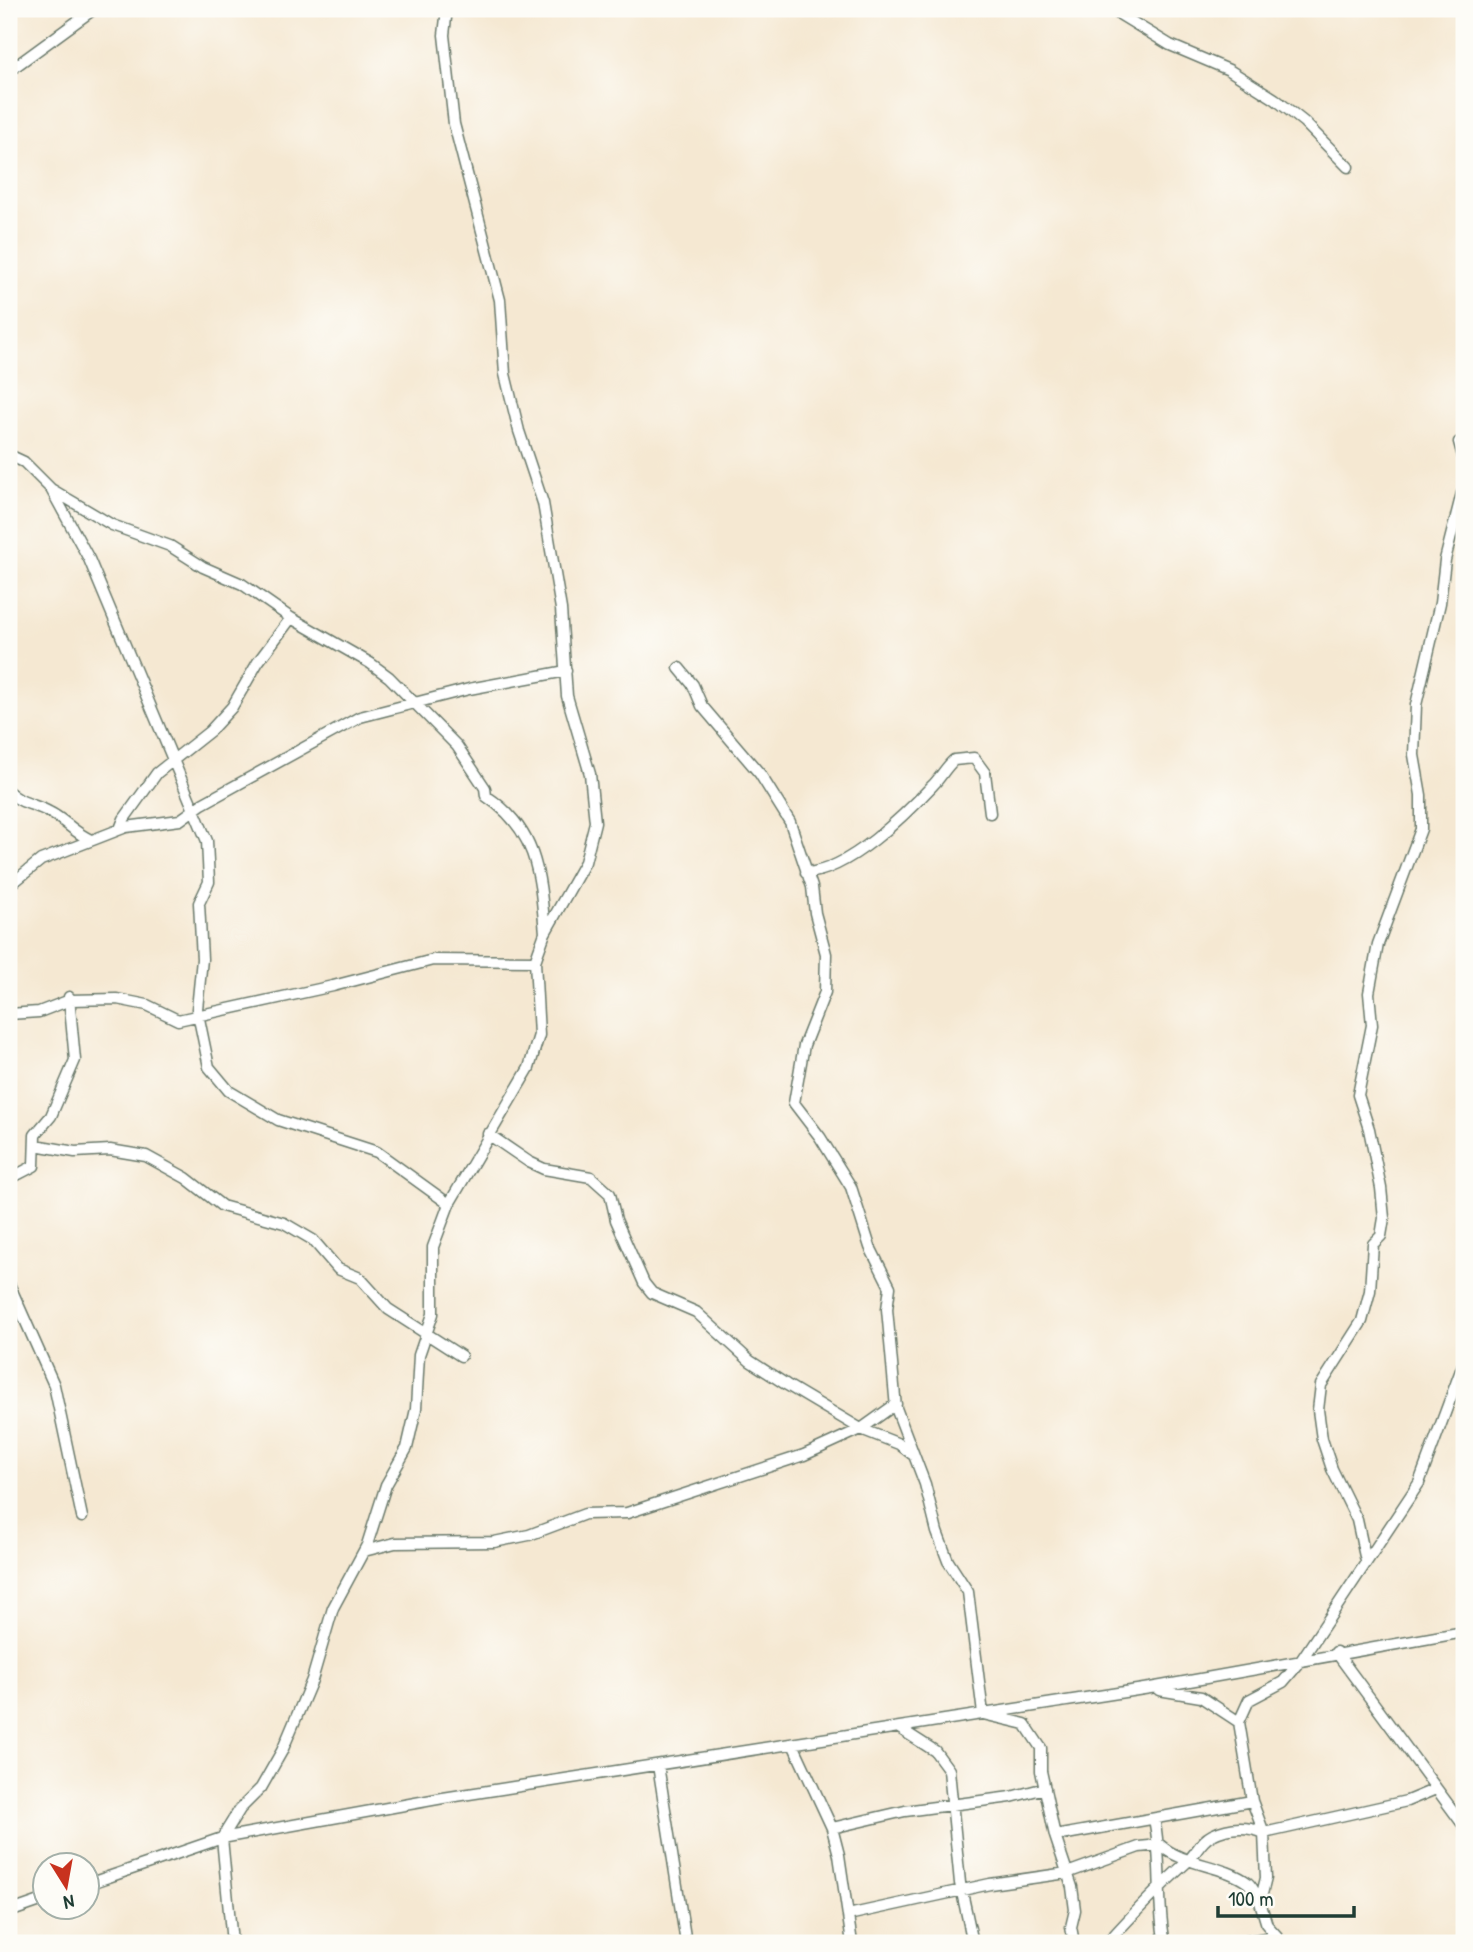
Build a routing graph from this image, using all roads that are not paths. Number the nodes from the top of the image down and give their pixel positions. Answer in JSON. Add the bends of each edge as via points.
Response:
{"nodes":[{"id":1,"x":94,"y":9,"type":"edge"},
{"id":2,"x":446,"y":9,"type":"edge"},
{"id":3,"x":1111,"y":9,"type":"edge"},
{"id":4,"x":9,"y":71,"type":"edge"},
{"id":5,"x":1348,"y":167,"type":"dead end"},
{"id":6,"x":1459,"y":442,"type":"dead end"},
{"id":7,"x":9,"y":455,"type":"edge"},
{"id":8,"x":1464,"y":460,"type":"edge"},
{"id":9,"x":51,"y":489,"type":"junction"},
{"id":10,"x":1462,"y":493,"type":"dead end"},
{"id":11,"x":291,"y":618,"type":"junction"},
{"id":12,"x":679,"y":668,"type":"dead end"},
{"id":13,"x":566,"y":671,"type":"junction"},
{"id":14,"x":414,"y":704,"type":"junction"},
{"id":15,"x":173,"y":759,"type":"junction"},
{"id":16,"x":9,"y":792,"type":"edge"},
{"id":17,"x":193,"y":812,"type":"junction"},
{"id":18,"x":990,"y":813,"type":"dead end"},
{"id":19,"x":120,"y":829,"type":"junction"},
{"id":20,"x":91,"y":840,"type":"junction"},
{"id":21,"x":806,"y":873,"type":"junction"},
{"id":22,"x":821,"y":873,"type":"junction"},
{"id":23,"x":9,"y":886,"type":"edge"},
{"id":24,"x":812,"y":887,"type":"junction"},
{"id":25,"x":545,"y":933,"type":"junction"},
{"id":26,"x":535,"y":961,"type":"junction"},
{"id":27,"x":70,"y":999,"type":"junction"},
{"id":28,"x":9,"y":1013,"type":"edge"},
{"id":29,"x":198,"y":1014,"type":"junction"},
{"id":30,"x":488,"y":1134,"type":"junction"},
{"id":31,"x":35,"y":1145,"type":"junction"},
{"id":32,"x":9,"y":1179,"type":"edge"},
{"id":33,"x":449,"y":1204,"type":"junction"},
{"id":34,"x":9,"y":1284,"type":"edge"},
{"id":35,"x":425,"y":1335,"type":"junction"},
{"id":36,"x":461,"y":1356,"type":"dead end"},
{"id":37,"x":1464,"y":1362,"type":"edge"},
{"id":38,"x":896,"y":1404,"type":"junction"},
{"id":39,"x":861,"y":1429,"type":"junction"},
{"id":40,"x":912,"y":1454,"type":"junction"},
{"id":41,"x":82,"y":1517,"type":"dead end"},
{"id":42,"x":364,"y":1550,"type":"junction"},
{"id":43,"x":1366,"y":1561,"type":"junction"},
{"id":44,"x":1464,"y":1632,"type":"edge"},
{"id":45,"x":1336,"y":1652,"type":"junction"},
{"id":46,"x":1300,"y":1662,"type":"junction"},
{"id":47,"x":1150,"y":1688,"type":"junction"},
{"id":48,"x":983,"y":1714,"type":"junction"},
{"id":49,"x":1239,"y":1723,"type":"junction"},
{"id":50,"x":899,"y":1728,"type":"junction"},
{"id":51,"x":793,"y":1744,"type":"junction"},
{"id":52,"x":658,"y":1765,"type":"junction"},
{"id":53,"x":1045,"y":1788,"type":"junction"},
{"id":54,"x":1436,"y":1789,"type":"junction"},
{"id":55,"x":1252,"y":1801,"type":"junction"},
{"id":56,"x":951,"y":1807,"type":"junction"},
{"id":57,"x":1154,"y":1819,"type":"junction"},
{"id":58,"x":1464,"y":1826,"type":"edge"},
{"id":59,"x":832,"y":1828,"type":"junction"},
{"id":60,"x":1264,"y":1833,"type":"junction"},
{"id":61,"x":1055,"y":1836,"type":"junction"},
{"id":62,"x":222,"y":1838,"type":"junction"},
{"id":63,"x":1160,"y":1845,"type":"junction"},
{"id":64,"x":1190,"y":1860,"type":"junction"},
{"id":65,"x":1067,"y":1873,"type":"junction"},
{"id":66,"x":102,"y":1879,"type":"edge"},
{"id":67,"x":1158,"y":1885,"type":"junction"},
{"id":68,"x":962,"y":1892,"type":"junction"},
{"id":69,"x":1260,"y":1902,"type":"junction"},
{"id":70,"x":32,"y":1904,"type":"edge"},
{"id":71,"x":9,"y":1912,"type":"edge"},
{"id":72,"x":848,"y":1915,"type":"junction"},
{"id":73,"x":1278,"y":1940,"type":"edge"},
{"id":74,"x":232,"y":1943,"type":"edge"},
{"id":75,"x":686,"y":1943,"type":"edge"},
{"id":76,"x":852,"y":1943,"type":"edge"},
{"id":77,"x":973,"y":1943,"type":"edge"},
{"id":78,"x":1073,"y":1943,"type":"edge"},
{"id":79,"x":1107,"y":1943,"type":"edge"},
{"id":80,"x":1165,"y":1943,"type":"edge"},
{"id":81,"x":1237,"y":1943,"type":"edge"}],
"edges":[{"from":1,"to":4,"type":"street"},
{"from":2,"to":13,"type":"street","via":[[443,35],[454,124],[500,300],[505,374],[543,503]]},
{"from":3,"to":5,"type":"street","via":[[1275,99]]},
{"from":6,"to":8,"type":"street"},
{"from":7,"to":9,"type":"street","via":[[24,462]]},
{"from":9,"to":11,"type":"street","via":[[112,525],[170,547],[242,584]]},
{"from":9,"to":15,"type":"street","via":[[89,559]]},
{"from":10,"to":43,"type":"street","via":[[1416,705],[1414,755],[1422,829],[1378,944],[1368,993],[1372,1025],[1358,1095],[1370,1129],[1384,1218],[1381,1236],[1373,1244],[1370,1291],[1362,1321],[1321,1385],[1318,1410],[1322,1439],[1357,1520]]},
{"from":11,"to":14,"type":"street","via":[[370,663]]},
{"from":11,"to":15,"type":"street","via":[[232,707]]},
{"from":12,"to":21,"type":"street","via":[[716,726],[760,774],[790,822]]},
{"from":13,"to":14,"type":"street"},
{"from":13,"to":25,"type":"street","via":[[570,715],[590,774],[595,822],[585,862]]},
{"from":14,"to":17,"type":"street","via":[[360,717]]},
{"from":14,"to":25,"type":"street","via":[[467,758],[486,796],[509,813],[526,835],[534,852]]},
{"from":15,"to":17,"type":"street"},
{"from":15,"to":19,"type":"street","via":[[149,782]]},
{"from":16,"to":20,"type":"street","via":[[18,801],[52,813]]},
{"from":17,"to":19,"type":"street","via":[[180,820]]},
{"from":17,"to":29,"type":"street","via":[[207,841],[209,882],[199,903],[202,959]]},
{"from":18,"to":22,"type":"street","via":[[985,773],[974,758],[954,760],[901,817],[849,858]]},
{"from":19,"to":20,"type":"street"},
{"from":20,"to":23,"type":"street","via":[[35,864]]},
{"from":21,"to":22,"type":"street"},
{"from":21,"to":24,"type":"street"},
{"from":22,"to":24,"type":"street"},
{"from":24,"to":38,"type":"street","via":[[826,954],[825,992],[804,1045],[794,1103],[850,1187],[870,1247],[889,1284]]},
{"from":25,"to":26,"type":"street"},
{"from":26,"to":29,"type":"street","via":[[433,960]]},
{"from":26,"to":30,"type":"street","via":[[537,1045],[523,1082]]},
{"from":27,"to":28,"type":"street","via":[[39,1012]]},
{"from":27,"to":29,"type":"street","via":[[117,999],[147,1005],[178,1020]]},
{"from":27,"to":31,"type":"street","via":[[75,1060],[51,1116],[35,1135]]},
{"from":29,"to":33,"type":"street","via":[[209,1067],[229,1091],[291,1126],[377,1152]]},
{"from":30,"to":33,"type":"street"},
{"from":30,"to":39,"type":"street","via":[[544,1169],[591,1177],[610,1194],[616,1220],[652,1293],[696,1312],[750,1361]]},
{"from":31,"to":32,"type":"street","via":[[34,1166]]},
{"from":31,"to":35,"type":"street","via":[[75,1153],[110,1150],[146,1156],[186,1178],[222,1206],[284,1223],[313,1240],[338,1269],[360,1278],[388,1309]]},
{"from":33,"to":35,"type":"street","via":[[433,1247],[433,1307]]},
{"from":34,"to":41,"type":"street","via":[[54,1385]]},
{"from":35,"to":36,"type":"street"},
{"from":35,"to":42,"type":"street","via":[[412,1433],[386,1485]]},
{"from":37,"to":43,"type":"street","via":[[1419,1483]]},
{"from":38,"to":39,"type":"street"},
{"from":38,"to":40,"type":"street"},
{"from":39,"to":40,"type":"street"},
{"from":39,"to":42,"type":"street","via":[[804,1455],[627,1513],[585,1514],[529,1535],[494,1542],[395,1543]]},
{"from":40,"to":48,"type":"street","via":[[948,1561],[968,1592]]},
{"from":42,"to":62,"type":"street","via":[[333,1608],[312,1680],[282,1751],[261,1788],[240,1808]]},
{"from":43,"to":46,"type":"street"},
{"from":44,"to":45,"type":"street"},
{"from":45,"to":46,"type":"street"},
{"from":45,"to":54,"type":"street"},
{"from":46,"to":47,"type":"street"},
{"from":46,"to":49,"type":"street","via":[[1283,1682],[1250,1700]]},
{"from":47,"to":48,"type":"street"},
{"from":47,"to":49,"type":"street","via":[[1201,1697]]},
{"from":48,"to":50,"type":"street"},
{"from":48,"to":53,"type":"street","via":[[1025,1724],[1041,1748]]},
{"from":49,"to":55,"type":"street"},
{"from":50,"to":51,"type":"street"},
{"from":50,"to":56,"type":"street","via":[[943,1758],[949,1770]]},
{"from":51,"to":52,"type":"street"},
{"from":51,"to":59,"type":"street"},
{"from":52,"to":62,"type":"street"},
{"from":52,"to":75,"type":"street"},
{"from":53,"to":56,"type":"street"},
{"from":53,"to":61,"type":"street"},
{"from":54,"to":58,"type":"street"},
{"from":54,"to":60,"type":"street","via":[[1407,1801]]},
{"from":55,"to":57,"type":"street"},
{"from":55,"to":60,"type":"street"},
{"from":56,"to":59,"type":"street","via":[[905,1811]]},
{"from":56,"to":68,"type":"street"},
{"from":57,"to":61,"type":"street"},
{"from":57,"to":63,"type":"street"},
{"from":59,"to":72,"type":"street"},
{"from":60,"to":64,"type":"street","via":[[1248,1826],[1213,1835],[1199,1845]]},
{"from":60,"to":69,"type":"street","via":[[1266,1878]]},
{"from":61,"to":65,"type":"street"},
{"from":62,"to":66,"type":"street"},
{"from":62,"to":74,"type":"street"},
{"from":63,"to":64,"type":"street","via":[[1173,1857]]},
{"from":63,"to":65,"type":"street","via":[[1139,1847]]},
{"from":63,"to":67,"type":"street"},
{"from":64,"to":67,"type":"street"},
{"from":64,"to":69,"type":"street","via":[[1249,1884]]},
{"from":65,"to":68,"type":"street"},
{"from":65,"to":78,"type":"street","via":[[1075,1910]]},
{"from":67,"to":79,"type":"street"},
{"from":67,"to":80,"type":"street"},
{"from":68,"to":72,"type":"street"},
{"from":68,"to":77,"type":"street"},
{"from":69,"to":73,"type":"street","via":[[1267,1925]]},
{"from":70,"to":71,"type":"street"},
{"from":72,"to":76,"type":"street"},
{"from":73,"to":81,"type":"street"}]}
